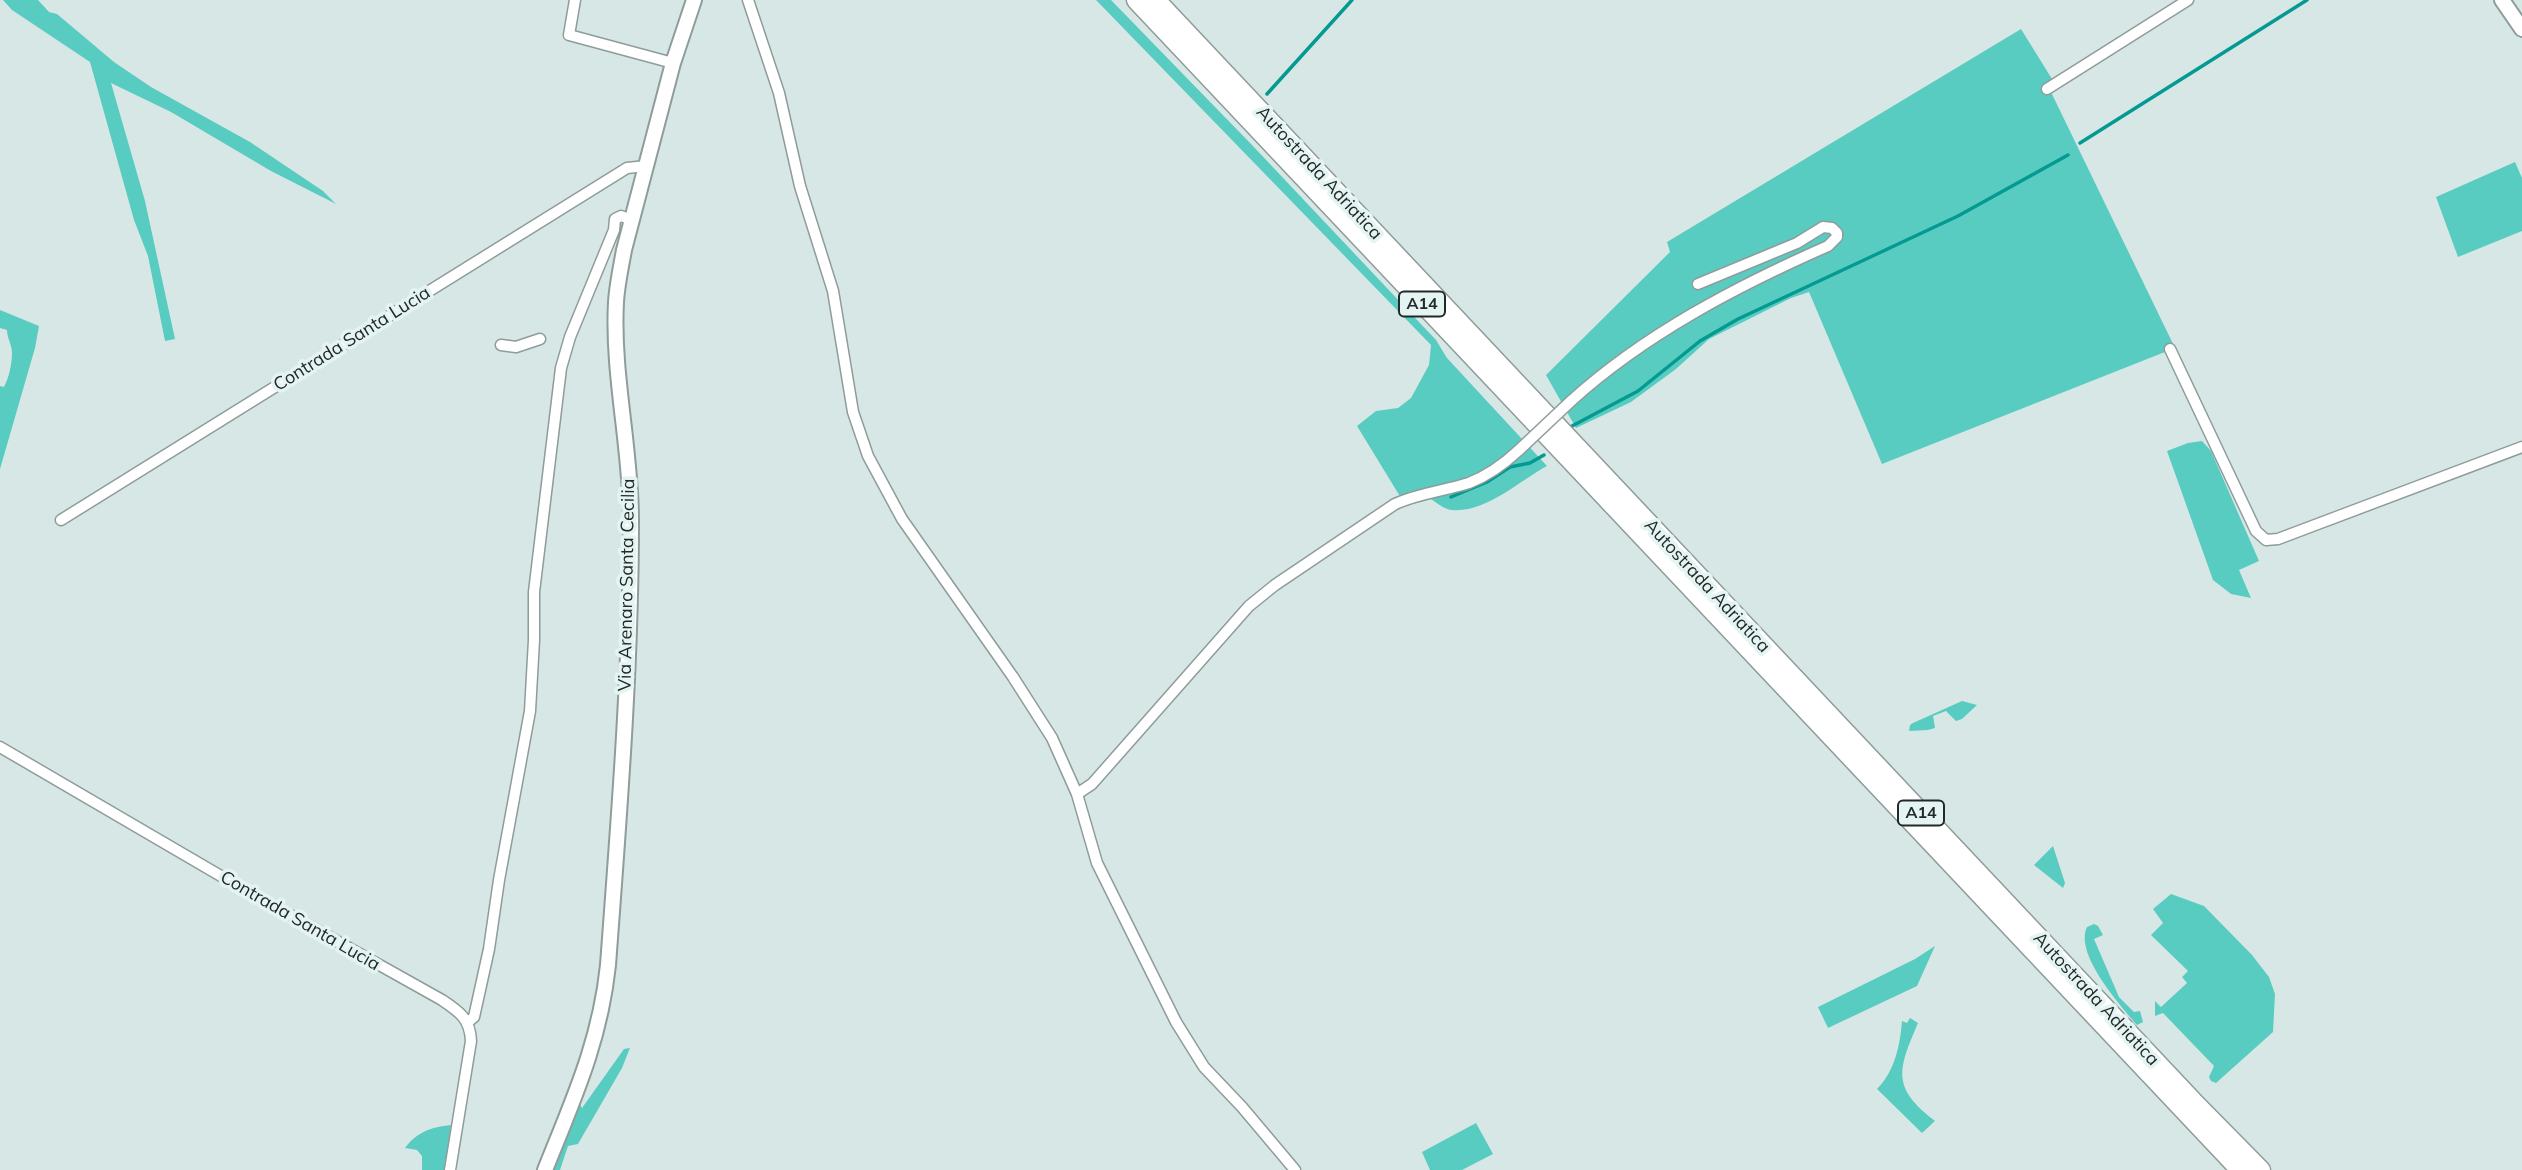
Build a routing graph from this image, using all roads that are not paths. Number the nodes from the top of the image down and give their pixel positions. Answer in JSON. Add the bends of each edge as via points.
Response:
{"nodes":[{"id":1,"x":575,"y":0,"type":"edge"},
{"id":2,"x":694,"y":0,"type":"edge"},
{"id":3,"x":748,"y":0,"type":"edge"},
{"id":4,"x":1136,"y":0,"type":"edge"},
{"id":5,"x":1156,"y":0,"type":"edge"},
{"id":6,"x":1167,"y":0,"type":"edge"},
{"id":7,"x":2188,"y":0,"type":"edge"},
{"id":8,"x":2502,"y":0,"type":"edge"},
{"id":9,"x":1175,"y":21,"type":"junction"},
{"id":10,"x":2522,"y":29,"type":"edge"},
{"id":11,"x":673,"y":63,"type":"junction"},
{"id":12,"x":2047,"y":89,"type":"dead end"},
{"id":13,"x":646,"y":166,"type":"junction"},
{"id":14,"x":632,"y":220,"type":"junction"},
{"id":15,"x":1698,"y":284,"type":"dead end"},
{"id":16,"x":540,"y":339,"type":"dead end"},
{"id":17,"x":502,"y":345,"type":"dead end"},
{"id":18,"x":2170,"y":349,"type":"dead end"},
{"id":19,"x":2522,"y":447,"type":"edge"},
{"id":20,"x":61,"y":520,"type":"dead end"},
{"id":21,"x":0,"y":747,"type":"edge"},
{"id":22,"x":1077,"y":794,"type":"junction"},
{"id":23,"x":468,"y":1022,"type":"junction"},
{"id":24,"x":450,"y":1170,"type":"edge"},
{"id":25,"x":545,"y":1170,"type":"edge"},
{"id":26,"x":1295,"y":1170,"type":"edge"},
{"id":27,"x":2240,"y":1170,"type":"edge"},
{"id":28,"x":2261,"y":1170,"type":"edge"}],
"edges":[{"from":1,"to":11,"type":"street","via":[[569,35]]},
{"from":2,"to":11,"type":"street","name":"Via Arenaro Santa Cecilia"},
{"from":3,"to":22,"type":"street","via":[[779,93],[800,186],[833,292],[853,412],[868,456],[902,519],[1052,738]]},
{"from":4,"to":27,"type":"highway","name":"Autostrada Adriatica","number":"A14"},
{"from":5,"to":9,"type":"highway","name":"Autostrada Adriatica","number":"A14"},
{"from":6,"to":9,"type":"highway"},
{"from":7,"to":12,"type":"street"},
{"from":8,"to":10,"type":"street"},
{"from":9,"to":28,"type":"highway","name":"Autostrada Adriatica","number":"A14"},
{"from":11,"to":13,"type":"street","name":"Via Arenaro Santa Cecilia"},
{"from":13,"to":14,"type":"street","name":"Via Arenaro Santa Cecilia"},
{"from":13,"to":20,"type":"street","name":"Contrada Santa Lucia","via":[[627,168]]},
{"from":14,"to":23,"type":"street","via":[[615,219],[561,368],[534,592],[530,711],[489,949],[474,1017]]},
{"from":14,"to":25,"type":"street","name":"Via Arenaro Santa Cecilia","via":[[616,300],[631,540],[608,965],[595,1042]]},
{"from":15,"to":22,"type":"street","bridge":true,"via":[[1797,243],[1823,227],[1838,233],[1828,246],[1714,302],[1629,354],[1510,459],[1469,482],[1395,504],[1275,585],[1249,606],[1092,784]]},
{"from":16,"to":17,"type":"street","via":[[516,347]]},
{"from":18,"to":19,"type":"street","via":[[2256,531],[2266,540]]},
{"from":21,"to":23,"type":"street","name":"Contrada Santa Lucia","via":[[442,1000]]},
{"from":22,"to":26,"type":"street","via":[[1097,863],[1176,1022],[1204,1066]]},
{"from":23,"to":24,"type":"street","via":[[471,1041]]}]}
